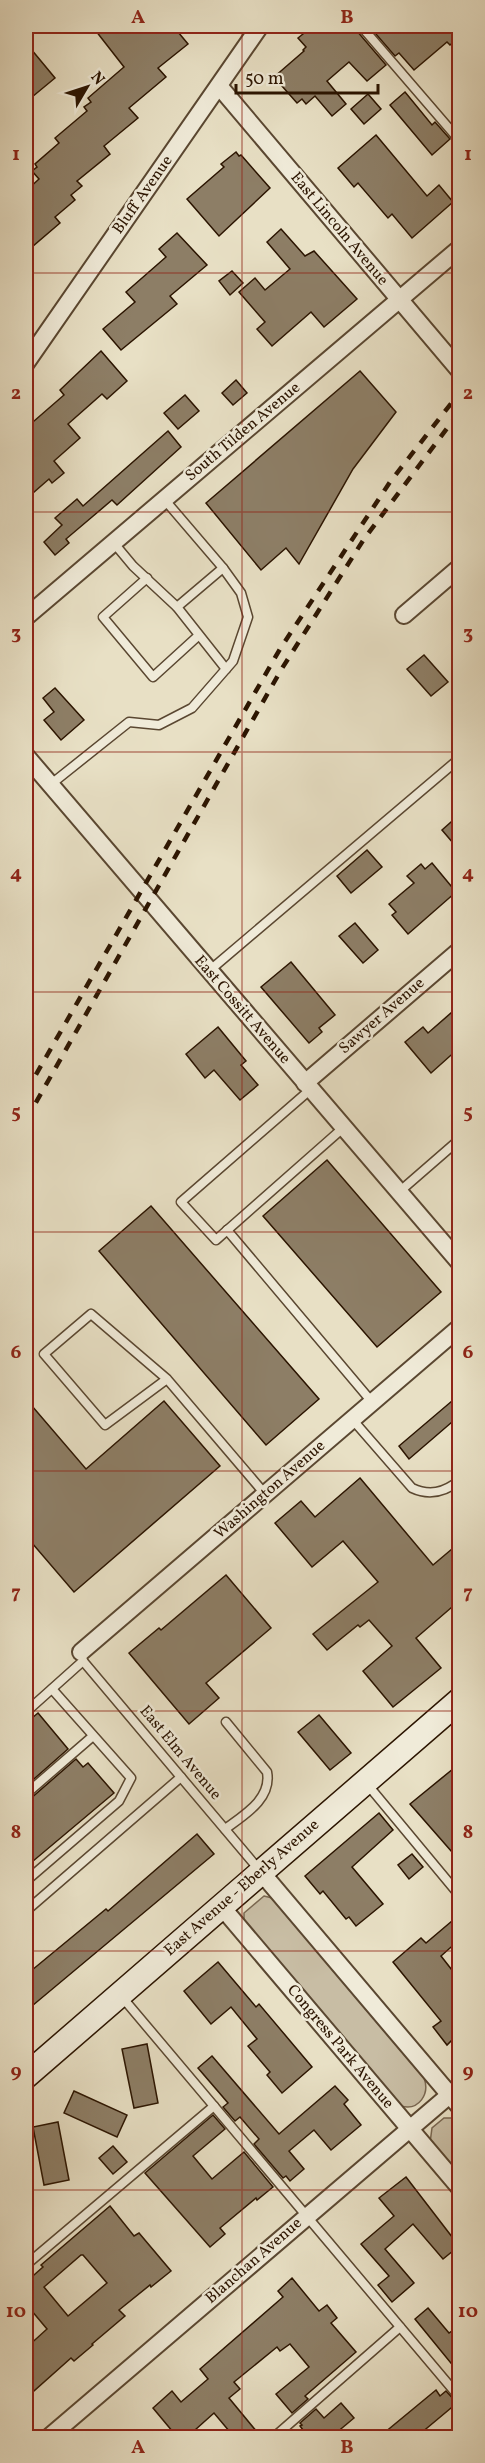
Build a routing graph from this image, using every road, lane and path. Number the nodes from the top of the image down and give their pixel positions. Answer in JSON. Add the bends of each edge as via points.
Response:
{"nodes":[{"id":1,"x":260,"y":26,"type":"edge"},
{"id":2,"x":361,"y":26,"type":"edge"},
{"id":3,"x":219,"y":86,"type":"junction"},
{"id":4,"x":459,"y":141,"type":"edge"},
{"id":5,"x":459,"y":248,"type":"edge"},
{"id":6,"x":399,"y":300,"type":"junction"},
{"id":7,"x":26,"y":363,"type":"edge"},
{"id":8,"x":459,"y":371,"type":"edge"},
{"id":9,"x":164,"y":499,"type":"junction"},
{"id":10,"x":114,"y":542,"type":"junction"},
{"id":11,"x":459,"y":567,"type":"edge"},
{"id":12,"x":223,"y":568,"type":"junction"},
{"id":13,"x":147,"y":578,"type":"junction"},
{"id":14,"x":177,"y":607,"type":"junction"},
{"id":15,"x":404,"y":615,"type":"dead end"},
{"id":16,"x":26,"y":617,"type":"edge"},
{"id":17,"x":198,"y":636,"type":"junction"},
{"id":18,"x":226,"y":669,"type":"junction"},
{"id":19,"x":26,"y":756,"type":"edge"},
{"id":20,"x":459,"y":758,"type":"edge"},
{"id":21,"x":50,"y":785,"type":"junction"},
{"id":22,"x":459,"y":950,"type":"edge"},
{"id":23,"x":209,"y":971,"type":"junction"},
{"id":24,"x":308,"y":1086,"type":"junction"},
{"id":25,"x":343,"y":1128,"type":"junction"},
{"id":26,"x":459,"y":1139,"type":"edge"},
{"id":27,"x":399,"y":1192,"type":"junction"},
{"id":28,"x":227,"y":1230,"type":"junction"},
{"id":29,"x":459,"y":1263,"type":"edge"},
{"id":30,"x":459,"y":1327,"type":"edge"},
{"id":31,"x":167,"y":1379,"type":"junction"},
{"id":32,"x":372,"y":1402,"type":"junction"},
{"id":33,"x":352,"y":1419,"type":"junction"},
{"id":34,"x":459,"y":1480,"type":"edge"},
{"id":35,"x":266,"y":1494,"type":"junction"},
{"id":36,"x":82,"y":1657,"type":"junction"},
{"id":37,"x":52,"y":1689,"type":"junction"},
{"id":38,"x":459,"y":1700,"type":"edge"},
{"id":39,"x":26,"y":1712,"type":"edge"},
{"id":40,"x":226,"y":1722,"type":"dead end"},
{"id":41,"x":93,"y":1736,"type":"junction"},
{"id":42,"x":181,"y":1777,"type":"junction"},
{"id":43,"x":364,"y":1782,"type":"junction"},
{"id":44,"x":26,"y":1794,"type":"edge"},
{"id":45,"x":225,"y":1829,"type":"junction"},
{"id":46,"x":261,"y":1872,"type":"junction"},
{"id":47,"x":26,"y":1881,"type":"edge"},
{"id":48,"x":459,"y":1894,"type":"edge"},
{"id":49,"x":221,"y":1906,"type":"junction"},
{"id":50,"x":26,"y":1911,"type":"edge"},
{"id":51,"x":119,"y":1994,"type":"junction"},
{"id":52,"x":26,"y":2076,"type":"edge"},
{"id":53,"x":456,"y":2096,"type":"edge"},
{"id":54,"x":214,"y":2106,"type":"junction"},
{"id":55,"x":410,"y":2128,"type":"junction"},
{"id":56,"x":459,"y":2188,"type":"edge"},
{"id":57,"x":306,"y":2216,"type":"junction"},
{"id":58,"x":26,"y":2265,"type":"edge"},
{"id":59,"x":400,"y":2327,"type":"junction"},
{"id":60,"x":459,"y":2398,"type":"edge"},
{"id":61,"x":48,"y":2438,"type":"edge"},
{"id":62,"x":273,"y":2438,"type":"edge"}],
"edges":[{"from":1,"to":3,"type":"street","name":"Bluff Avenue"},
{"from":2,"to":4,"type":"lane"},
{"from":3,"to":6,"type":"street","name":"East Lincoln Avenue"},
{"from":3,"to":7,"type":"street","name":"Bluff Avenue"},
{"from":5,"to":6,"type":"street","name":"South Tilden Avenue"},
{"from":6,"to":8,"type":"street","name":"East Lincoln Avenue"},
{"from":6,"to":9,"type":"street","name":"South Tilden Avenue"},
{"from":9,"to":10,"type":"street","name":"South Tilden Avenue"},
{"from":9,"to":12,"type":"lane"},
{"from":10,"to":13,"type":"lane"},
{"from":10,"to":16,"type":"street","name":"South Tilden Avenue"},
{"from":11,"to":15,"type":"street"},
{"from":12,"to":14,"type":"lane"},
{"from":12,"to":18,"type":"lane","via":[[241,593],[248,616],[233,660]]},
{"from":13,"to":14,"type":"lane"},
{"from":13,"to":17,"type":"lane","via":[[103,617],[153,677]]},
{"from":14,"to":17,"type":"lane"},
{"from":17,"to":18,"type":"lane"},
{"from":18,"to":21,"type":"lane","via":[[192,708],[159,725],[129,722]]},
{"from":19,"to":21,"type":"street","name":"East Cossitt Avenue"},
{"from":20,"to":23,"type":"lane"},
{"from":21,"to":23,"type":"street","name":"East Cossitt Avenue"},
{"from":22,"to":24,"type":"street","name":"Sawyer Avenue"},
{"from":23,"to":24,"type":"street","name":"East Cossitt Avenue"},
{"from":24,"to":25,"type":"street","name":"East Cossitt Avenue"},
{"from":24,"to":28,"type":"lane","via":[[182,1202],[216,1240]]},
{"from":25,"to":27,"type":"street","name":"East Cossitt Avenue"},
{"from":25,"to":28,"type":"lane"},
{"from":26,"to":27,"type":"lane"},
{"from":27,"to":29,"type":"street","name":"East Cossitt Avenue"},
{"from":28,"to":32,"type":"lane"},
{"from":30,"to":32,"type":"street","name":"Washington Avenue"},
{"from":31,"to":31,"type":"lane","via":[[91,1314],[44,1354],[105,1425]]},
{"from":31,"to":35,"type":"lane"},
{"from":32,"to":33,"type":"street","name":"Washington Avenue"},
{"from":33,"to":34,"type":"lane","via":[[412,1488],[433,1494]]},
{"from":33,"to":35,"type":"street","name":"Washington Avenue"},
{"from":35,"to":36,"type":"street","name":"Washington Avenue"},
{"from":36,"to":37,"type":"lane"},
{"from":36,"to":42,"type":"lane","name":"East Elm Avenue"},
{"from":37,"to":39,"type":"lane"},
{"from":37,"to":41,"type":"lane"},
{"from":38,"to":43,"type":"main road","name":"East Avenue - Eberly Avenue"},
{"from":40,"to":45,"type":"lane","via":[[267,1772],[269,1781],[260,1801]]},
{"from":41,"to":44,"type":"lane"},
{"from":41,"to":47,"type":"lane","via":[[131,1778],[119,1801]]},
{"from":42,"to":45,"type":"lane","name":"East Elm Avenue"},
{"from":42,"to":50,"type":"lane"},
{"from":43,"to":46,"type":"main road","name":"East Avenue - Eberly Avenue"},
{"from":43,"to":48,"type":"lane"},
{"from":45,"to":46,"type":"lane","name":"East Elm Avenue"},
{"from":46,"to":49,"type":"main road","name":"East Avenue - Eberly Avenue"},
{"from":46,"to":53,"type":"street"},
{"from":49,"to":51,"type":"main road","name":"East Avenue - Eberly Avenue"},
{"from":49,"to":55,"type":"street","name":"Congress Park Avenue"},
{"from":51,"to":52,"type":"main road","name":"East Avenue - Eberly Avenue"},
{"from":51,"to":54,"type":"lane"},
{"from":53,"to":55,"type":"street","name":"Blanchan Avenue"},
{"from":54,"to":57,"type":"lane"},
{"from":54,"to":58,"type":"lane"},
{"from":55,"to":56,"type":"street","name":"Congress Park Avenue"},
{"from":55,"to":57,"type":"street","name":"Blanchan Avenue"},
{"from":57,"to":59,"type":"lane"},
{"from":57,"to":61,"type":"street","name":"Blanchan Avenue"},
{"from":59,"to":60,"type":"lane"},
{"from":59,"to":62,"type":"lane"}]}
